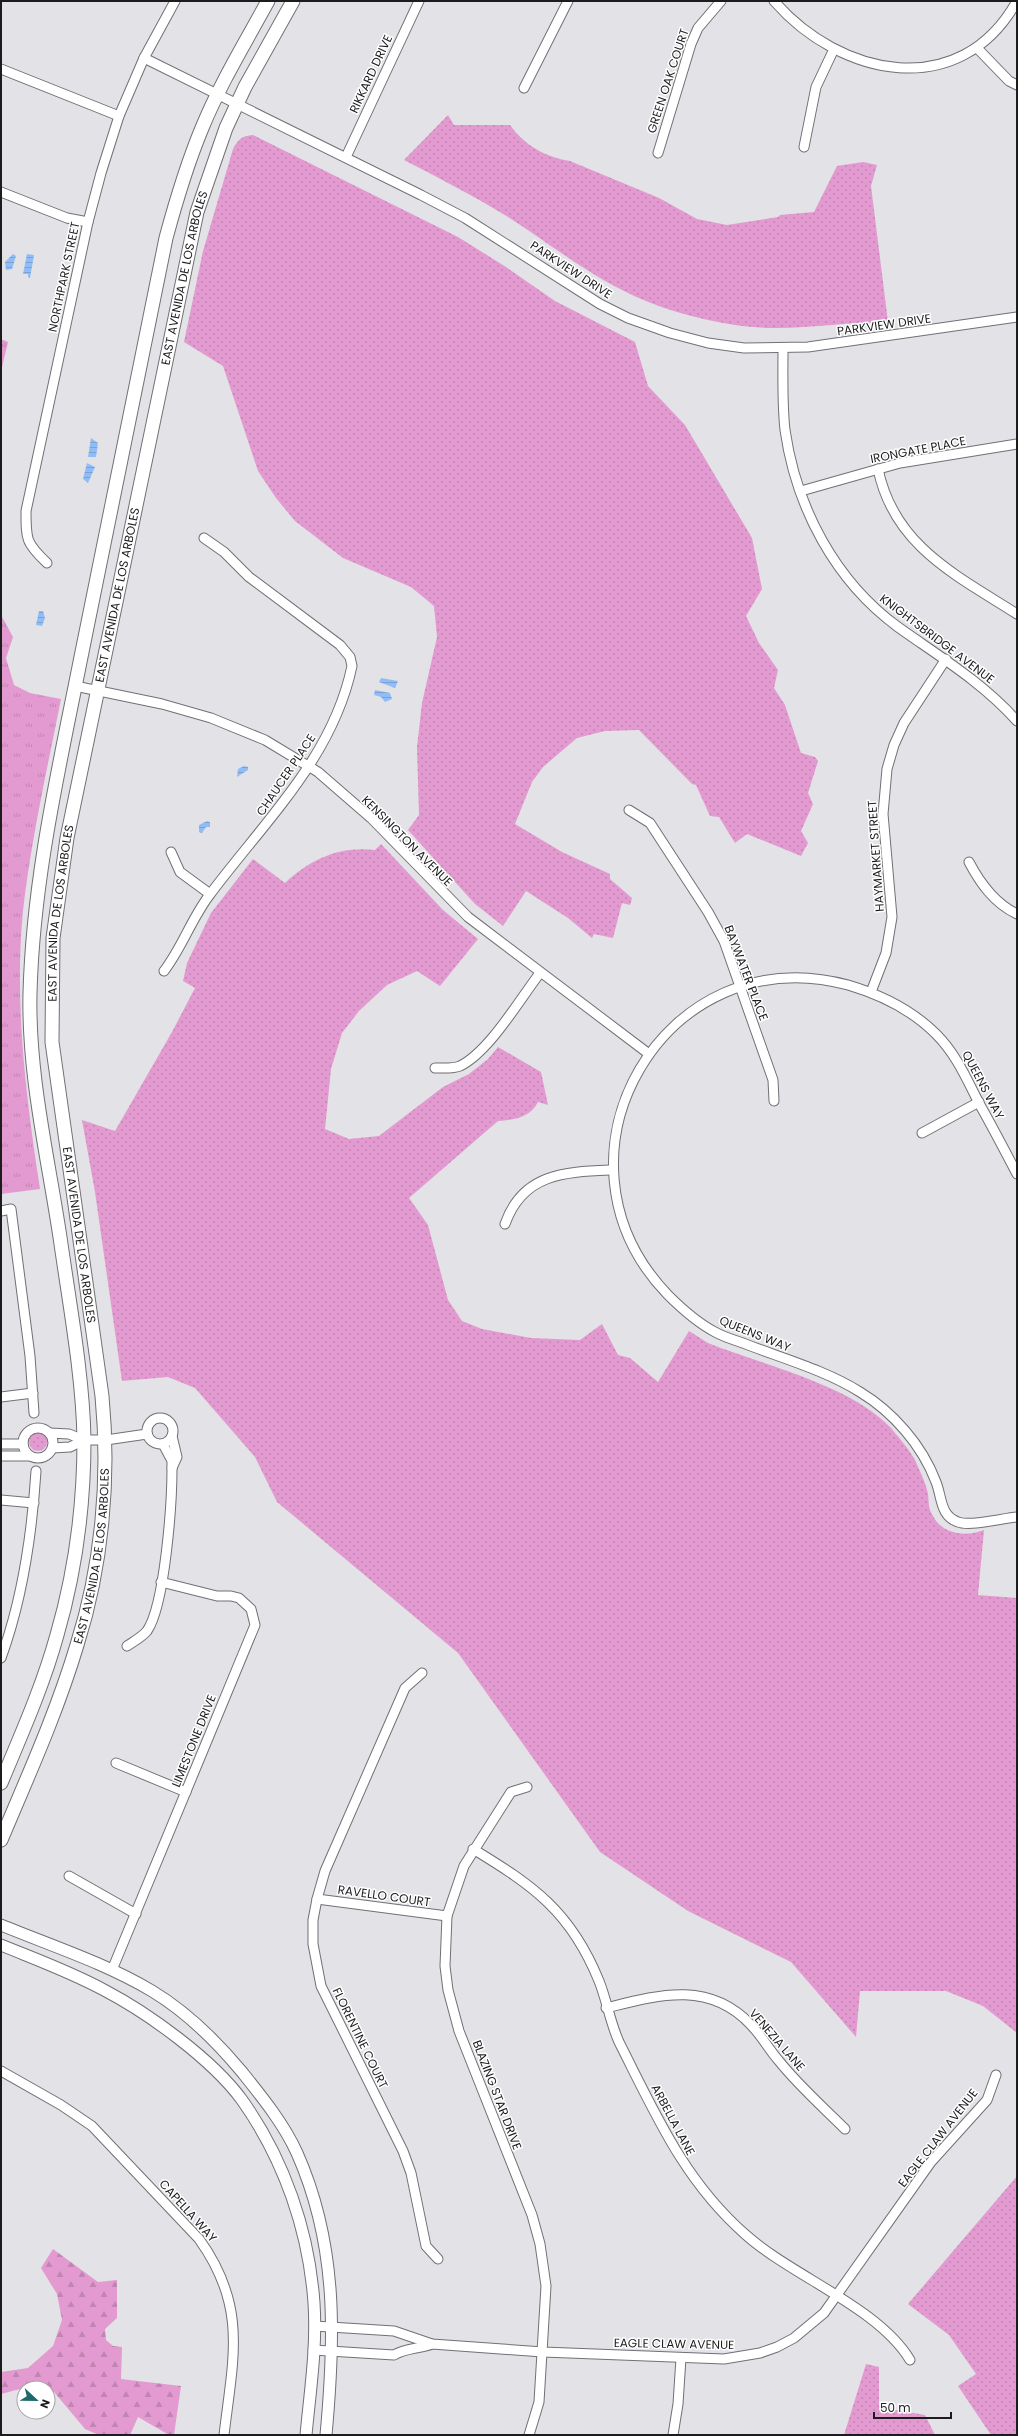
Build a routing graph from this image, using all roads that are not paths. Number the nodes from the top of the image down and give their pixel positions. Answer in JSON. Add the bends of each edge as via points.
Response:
{"nodes":[{"id":1,"x":175,"y":1,"type":"edge"},
{"id":2,"x":268,"y":1,"type":"edge"},
{"id":3,"x":293,"y":1,"type":"edge"},
{"id":4,"x":419,"y":1,"type":"edge"},
{"id":5,"x":568,"y":1,"type":"edge"},
{"id":6,"x":721,"y":1,"type":"edge"},
{"id":7,"x":774,"y":1,"type":"edge"},
{"id":8,"x":1017,"y":1,"type":"edge"},
{"id":9,"x":977,"y":48,"type":"junction"},
{"id":10,"x":834,"y":49,"type":"junction"},
{"id":11,"x":144,"y":58,"type":"junction"},
{"id":12,"x":1,"y":69,"type":"edge"},
{"id":13,"x":1017,"y":85,"type":"edge"},
{"id":14,"x":524,"y":88,"type":"dead end"},
{"id":15,"x":216,"y":95,"type":"junction"},
{"id":16,"x":236,"y":105,"type":"junction"},
{"id":17,"x":119,"y":116,"type":"junction"},
{"id":18,"x":804,"y":147,"type":"dead end"},
{"id":19,"x":658,"y":153,"type":"dead end"},
{"id":20,"x":346,"y":157,"type":"junction"},
{"id":21,"x":1,"y":192,"type":"edge"},
{"id":22,"x":88,"y":222,"type":"junction"},
{"id":23,"x":1017,"y":317,"type":"edge"},
{"id":24,"x":783,"y":348,"type":"junction"},
{"id":25,"x":1017,"y":444,"type":"edge"},
{"id":26,"x":878,"y":469,"type":"junction"},
{"id":27,"x":801,"y":491,"type":"junction"},
{"id":28,"x":204,"y":538,"type":"dead end"},
{"id":29,"x":48,"y":563,"type":"dead end"},
{"id":30,"x":1017,"y":614,"type":"edge"},
{"id":31,"x":946,"y":659,"type":"junction"},
{"id":32,"x":75,"y":686,"type":"junction"},
{"id":33,"x":97,"y":690,"type":"junction"},
{"id":34,"x":1017,"y":721,"type":"edge"},
{"id":35,"x":309,"y":766,"type":"junction"},
{"id":36,"x":629,"y":810,"type":"dead end"},
{"id":37,"x":171,"y":852,"type":"dead end"},
{"id":38,"x":969,"y":862,"type":"dead end"},
{"id":39,"x":210,"y":894,"type":"junction"},
{"id":40,"x":1017,"y":914,"type":"edge"},
{"id":41,"x":164,"y":971,"type":"dead end"},
{"id":42,"x":540,"y":973,"type":"junction"},
{"id":43,"x":740,"y":988,"type":"junction"},
{"id":44,"x":871,"y":992,"type":"junction"},
{"id":45,"x":649,"y":1054,"type":"junction"},
{"id":46,"x":435,"y":1068,"type":"dead end"},
{"id":47,"x":774,"y":1101,"type":"dead end"},
{"id":48,"x":979,"y":1102,"type":"junction"},
{"id":49,"x":922,"y":1133,"type":"dead end"},
{"id":50,"x":612,"y":1170,"type":"junction"},
{"id":51,"x":1017,"y":1174,"type":"edge"},
{"id":52,"x":1,"y":1211,"type":"edge"},
{"id":53,"x":505,"y":1224,"type":"dead end"},
{"id":54,"x":32,"y":1393,"type":"junction"},
{"id":55,"x":1,"y":1398,"type":"edge"},
{"id":56,"x":34,"y":1413,"type":"dead end"},
{"id":57,"x":50,"y":1433,"type":"junction"},
{"id":58,"x":148,"y":1434,"type":"junction"},
{"id":59,"x":172,"y":1436,"type":"junction"},
{"id":60,"x":84,"y":1440,"type":"junction"},
{"id":61,"x":106,"y":1440,"type":"junction"},
{"id":62,"x":1,"y":1444,"type":"edge"},
{"id":63,"x":23,"y":1444,"type":"junction"},
{"id":64,"x":163,"y":1444,"type":"junction"},
{"id":65,"x":52,"y":1448,"type":"junction"},
{"id":66,"x":1,"y":1456,"type":"edge"},
{"id":67,"x":30,"y":1456,"type":"junction"},
{"id":68,"x":172,"y":1468,"type":"junction"},
{"id":69,"x":36,"y":1470,"type":"dead end"},
{"id":70,"x":1,"y":1500,"type":"edge"},
{"id":71,"x":34,"y":1503,"type":"junction"},
{"id":72,"x":1017,"y":1517,"type":"edge"},
{"id":73,"x":161,"y":1582,"type":"junction"},
{"id":74,"x":126,"y":1646,"type":"dead end"},
{"id":75,"x":1,"y":1658,"type":"edge"},
{"id":76,"x":422,"y":1673,"type":"dead end"},
{"id":77,"x":116,"y":1763,"type":"dead end"},
{"id":78,"x":1,"y":1783,"type":"edge"},
{"id":79,"x":527,"y":1787,"type":"dead end"},
{"id":80,"x":186,"y":1792,"type":"junction"},
{"id":81,"x":1,"y":1840,"type":"edge"},
{"id":82,"x":473,"y":1849,"type":"junction"},
{"id":83,"x":69,"y":1876,"type":"dead end"},
{"id":84,"x":317,"y":1899,"type":"junction"},
{"id":85,"x":136,"y":1914,"type":"junction"},
{"id":86,"x":447,"y":1916,"type":"junction"},
{"id":87,"x":1,"y":1925,"type":"edge"},
{"id":88,"x":1,"y":1945,"type":"edge"},
{"id":89,"x":112,"y":1970,"type":"junction"},
{"id":90,"x":606,"y":2008,"type":"junction"},
{"id":91,"x":1,"y":2071,"type":"edge"},
{"id":92,"x":996,"y":2075,"type":"dead end"},
{"id":93,"x":845,"y":2129,"type":"dead end"},
{"id":94,"x":438,"y":2259,"type":"dead end"},
{"id":95,"x":837,"y":2296,"type":"junction"},
{"id":96,"x":314,"y":2326,"type":"junction"},
{"id":97,"x":333,"y":2327,"type":"junction"},
{"id":98,"x":404,"y":2336,"type":"junction"},
{"id":99,"x":432,"y":2344,"type":"junction"},
{"id":100,"x":314,"y":2350,"type":"junction"},
{"id":101,"x":403,"y":2350,"type":"junction"},
{"id":102,"x":332,"y":2351,"type":"junction"},
{"id":103,"x":543,"y":2352,"type":"junction"},
{"id":104,"x":681,"y":2358,"type":"junction"},
{"id":105,"x":910,"y":2360,"type":"dead end"},
{"id":106,"x":224,"y":2435,"type":"edge"},
{"id":107,"x":306,"y":2435,"type":"edge"},
{"id":108,"x":326,"y":2435,"type":"edge"},
{"id":109,"x":529,"y":2435,"type":"edge"},
{"id":110,"x":673,"y":2435,"type":"edge"}],
"edges":[{"from":1,"to":11,"type":"street","name":"NORTHPARK STREET"},
{"from":2,"to":15,"type":"main road","name":"EAST AVENIDA DE LOS ARBOLES"},
{"from":3,"to":16,"type":"main road","name":"EAST AVENIDA DE LOS ARBOLES"},
{"from":4,"to":20,"type":"street","name":"RIKKARD DRIVE"},
{"from":5,"to":14,"type":"street"},
{"from":6,"to":19,"type":"street","name":"GREEN OAK COURT","via":[[698,28],[691,44]]},
{"from":7,"to":10,"type":"street","via":[[792,21]]},
{"from":8,"to":9,"type":"street","via":[[993,36]]},
{"from":9,"to":10,"type":"street","via":[[946,62],[919,68],[889,67],[870,63]]},
{"from":9,"to":13,"type":"street","via":[[1009,81]]},
{"from":10,"to":18,"type":"street","via":[[816,87]]},
{"from":11,"to":15,"type":"street","name":"PARKVIEW DRIVE"},
{"from":11,"to":17,"type":"street","name":"NORTHPARK STREET"},
{"from":12,"to":17,"type":"street"},
{"from":15,"to":16,"type":"street","name":"PARKVIEW DRIVE"},
{"from":15,"to":32,"type":"main road","name":"EAST AVENIDA DE LOS ARBOLES","via":[[183,179],[166,238]]},
{"from":16,"to":20,"type":"street","name":"PARKVIEW DRIVE"},
{"from":16,"to":33,"type":"main road","name":"EAST AVENIDA DE LOS ARBOLES","via":[[206,179],[190,241]]},
{"from":17,"to":22,"type":"street","name":"NORTHPARK STREET"},
{"from":20,"to":24,"type":"street","name":"PARKVIEW DRIVE","via":[[465,218],[578,292],[628,318],[708,343],[744,348]]},
{"from":21,"to":22,"type":"street","via":[[68,218]]},
{"from":22,"to":29,"type":"street","name":"NORTHPARK STREET","via":[[26,510],[28,541],[31,548]]},
{"from":23,"to":24,"type":"street","name":"PARKVIEW DRIVE","via":[[837,344]]},
{"from":24,"to":27,"type":"street","name":"KNIGHTSBRIDGE AVENUE","via":[[785,430],[791,461]]},
{"from":25,"to":26,"type":"street","name":"IRONGATE PLACE","via":[[927,457]]},
{"from":26,"to":27,"type":"street","name":"IRONGATE PLACE"},
{"from":26,"to":30,"type":"street","via":[[881,484],[892,510],[915,543],[958,576]]},
{"from":27,"to":31,"type":"street","name":"KNIGHTSBRIDGE AVENUE","via":[[824,546],[856,588],[898,627]]},
{"from":28,"to":35,"type":"street","name":"CHAUCER PLACE","via":[[224,552],[255,582],[340,645],[350,657],[352,666],[349,678],[330,730]]},
{"from":31,"to":34,"type":"street","name":"KNIGHTSBRIDGE AVENUE","via":[[990,693]]},
{"from":31,"to":44,"type":"street","name":"HAYMARKET STREET","via":[[904,723],[887,769],[883,814],[892,917],[886,953]]},
{"from":32,"to":33,"type":"street","name":"KENSINGTON AVENUE"},
{"from":32,"to":60,"type":"main road","name":"EAST AVENIDA DE LOS ARBOLES","via":[[46,831],[30,992],[35,1086],[62,1249],[81,1394]]},
{"from":33,"to":35,"type":"street","name":"KENSINGTON AVENUE","via":[[212,718],[265,740]]},
{"from":33,"to":61,"type":"main road","name":"EAST AVENIDA DE LOS ARBOLES","via":[[61,874],[53,938],[51,996],[52,1042],[98,1360]]},
{"from":35,"to":39,"type":"street","name":"CHAUCER PLACE","via":[[269,822]]},
{"from":35,"to":42,"type":"street","name":"KENSINGTON AVENUE","via":[[371,818],[468,917]]},
{"from":36,"to":43,"type":"street","name":"BAYWATER PLACE","via":[[650,823],[708,912],[724,941]]},
{"from":37,"to":39,"type":"street","via":[[180,872]]},
{"from":38,"to":40,"type":"street","via":[[978,880],[995,899]]},
{"from":39,"to":41,"type":"street","name":"CHAUCER PLACE","via":[[176,955]]},
{"from":42,"to":45,"type":"street","name":"KENSINGTON AVENUE"},
{"from":42,"to":46,"type":"street","via":[[473,1059],[458,1067]]},
{"from":43,"to":44,"type":"street","name":"QUEENS WAY","via":[[773,980],[804,978],[836,982]]},
{"from":43,"to":45,"type":"street","name":"QUEENS WAY","via":[[688,1014],[666,1033]]},
{"from":43,"to":47,"type":"street","name":"BAYWATER PLACE","via":[[773,1080]]},
{"from":44,"to":48,"type":"street","name":"QUEENS WAY","via":[[886,997],[918,1017],[934,1033],[959,1063]]},
{"from":45,"to":50,"type":"street","name":"QUEENS WAY","via":[[632,1080],[620,1110]]},
{"from":48,"to":49,"type":"street"},
{"from":48,"to":51,"type":"street","name":"QUEENS WAY"},
{"from":50,"to":53,"type":"street","via":[[571,1172],[537,1183],[521,1194],[509,1212]]},
{"from":50,"to":72,"type":"street","name":"QUEENS WAY","via":[[616,1206],[637,1254],[668,1295],[690,1314],[715,1332],[839,1380],[877,1404],[901,1425],[920,1450],[936,1482],[943,1510],[953,1520],[971,1524]]},
{"from":52,"to":54,"type":"street","via":[[11,1209]]},
{"from":54,"to":55,"type":"street"},
{"from":54,"to":56,"type":"street"},
{"from":57,"to":60,"type":"street","via":[[69,1434]]},
{"from":57,"to":63,"type":"street","via":[[42,1428],[32,1428],[25,1434]]},
{"from":57,"to":65,"type":"street","via":[[53,1440]]},
{"from":58,"to":59,"type":"street","via":[[148,1426],[159,1418],[170,1423]]},
{"from":58,"to":61,"type":"street"},
{"from":58,"to":64,"type":"street","via":[[152,1441]]},
{"from":59,"to":64,"type":"street"},
{"from":59,"to":68,"type":"street","via":[[177,1457]]},
{"from":60,"to":61,"type":"street"},
{"from":60,"to":65,"type":"street","via":[[70,1447]]},
{"from":60,"to":78,"type":"main road","name":"EAST AVENIDA DE LOS ARBOLES","via":[[77,1539],[57,1636],[34,1703]]},
{"from":61,"to":81,"type":"main road","name":"EAST AVENIDA DE LOS ARBOLES","via":[[99,1544],[78,1645],[55,1711]]},
{"from":62,"to":63,"type":"street"},
{"from":63,"to":67,"type":"street"},
{"from":64,"to":68,"type":"street","via":[[172,1461]]},
{"from":65,"to":67,"type":"street","via":[[41,1457]]},
{"from":66,"to":67,"type":"street"},
{"from":68,"to":73,"type":"street","via":[[169,1529]]},
{"from":69,"to":71,"type":"street"},
{"from":70,"to":71,"type":"street"},
{"from":71,"to":75,"type":"street","via":[[21,1588]]},
{"from":73,"to":74,"type":"street","via":[[152,1621],[146,1633]]},
{"from":73,"to":80,"type":"street","name":"LIMESTONE DRIVE","via":[[217,1596],[239,1598],[251,1609],[254,1617],[253,1633]]},
{"from":76,"to":84,"type":"street","name":"FLORENTINE COURT","via":[[405,1688],[325,1871]]},
{"from":77,"to":80,"type":"street"},
{"from":79,"to":82,"type":"street","name":"BLAZING STAR DRIVE","via":[[511,1792]]},
{"from":80,"to":85,"type":"street","name":"LIMESTONE DRIVE"},
{"from":82,"to":86,"type":"street","name":"BLAZING STAR DRIVE","via":[[457,1883]]},
{"from":82,"to":90,"type":"street","name":"ARBELLA LANE","via":[[536,1890],[568,1923],[590,1960]]},
{"from":83,"to":85,"type":"street"},
{"from":84,"to":86,"type":"street","name":"RAVELLO COURT"},
{"from":84,"to":94,"type":"street","name":"FLORENTINE COURT","via":[[313,1944],[321,1986],[403,2151],[426,2246]]},
{"from":85,"to":89,"type":"street","name":"LIMESTONE DRIVE"},
{"from":86,"to":103,"type":"street","name":"BLAZING STAR DRIVE","via":[[445,1966],[453,2012],[532,2215],[540,2244],[546,2286]]},
{"from":87,"to":89,"type":"street"},
{"from":88,"to":96,"type":"street","via":[[91,1983],[130,2005],[181,2041],[241,2099],[273,2154],[291,2194],[310,2267]]},
{"from":89,"to":97,"type":"street","via":[[152,1991],[189,2018],[226,2052],[263,2098],[297,2152],[315,2202],[329,2267]]},
{"from":90,"to":93,"type":"street","name":"VENEZIA LANE","via":[[659,1995],[676,1994],[706,1998],[723,2004],[750,2024],[793,2077]]},
{"from":90,"to":95,"type":"street","name":"ARBELLA LANE","via":[[618,2042],[673,2148],[705,2194],[747,2236]]},
{"from":91,"to":106,"type":"street","name":"CAPELLA WAY","via":[[92,2126],[199,2239],[212,2257],[222,2277],[234,2320],[234,2344]]},
{"from":92,"to":95,"type":"street","name":"EAGLE CLAW AVENUE","via":[[987,2100],[931,2162]]},
{"from":95,"to":104,"type":"street","name":"EAGLE CLAW AVENUE","via":[[810,2326],[777,2347],[742,2358]]},
{"from":95,"to":105,"type":"street","name":"ARBELLA LANE","via":[[894,2338]]},
{"from":96,"to":97,"type":"street","name":"EAGLE CLAW AVENUE"},
{"from":96,"to":100,"type":"street"},
{"from":97,"to":98,"type":"street","name":"EAGLE CLAW AVENUE","via":[[394,2331]]},
{"from":97,"to":102,"type":"street"},
{"from":98,"to":99,"type":"street","name":"EAGLE CLAW AVENUE"},
{"from":98,"to":101,"type":"street"},
{"from":99,"to":101,"type":"street","name":"EAGLE CLAW AVENUE","via":[[419,2349]]},
{"from":99,"to":103,"type":"street","name":"EAGLE CLAW AVENUE"},
{"from":100,"to":102,"type":"street","name":"EAGLE CLAW AVENUE"},
{"from":100,"to":107,"type":"street"},
{"from":101,"to":102,"type":"street","name":"EAGLE CLAW AVENUE","via":[[394,2354]]},
{"from":102,"to":108,"type":"street"},
{"from":103,"to":104,"type":"street","name":"EAGLE CLAW AVENUE"},
{"from":103,"to":109,"type":"street","name":"BLAZING STAR DRIVE","via":[[539,2402]]},
{"from":104,"to":110,"type":"street"}]}
